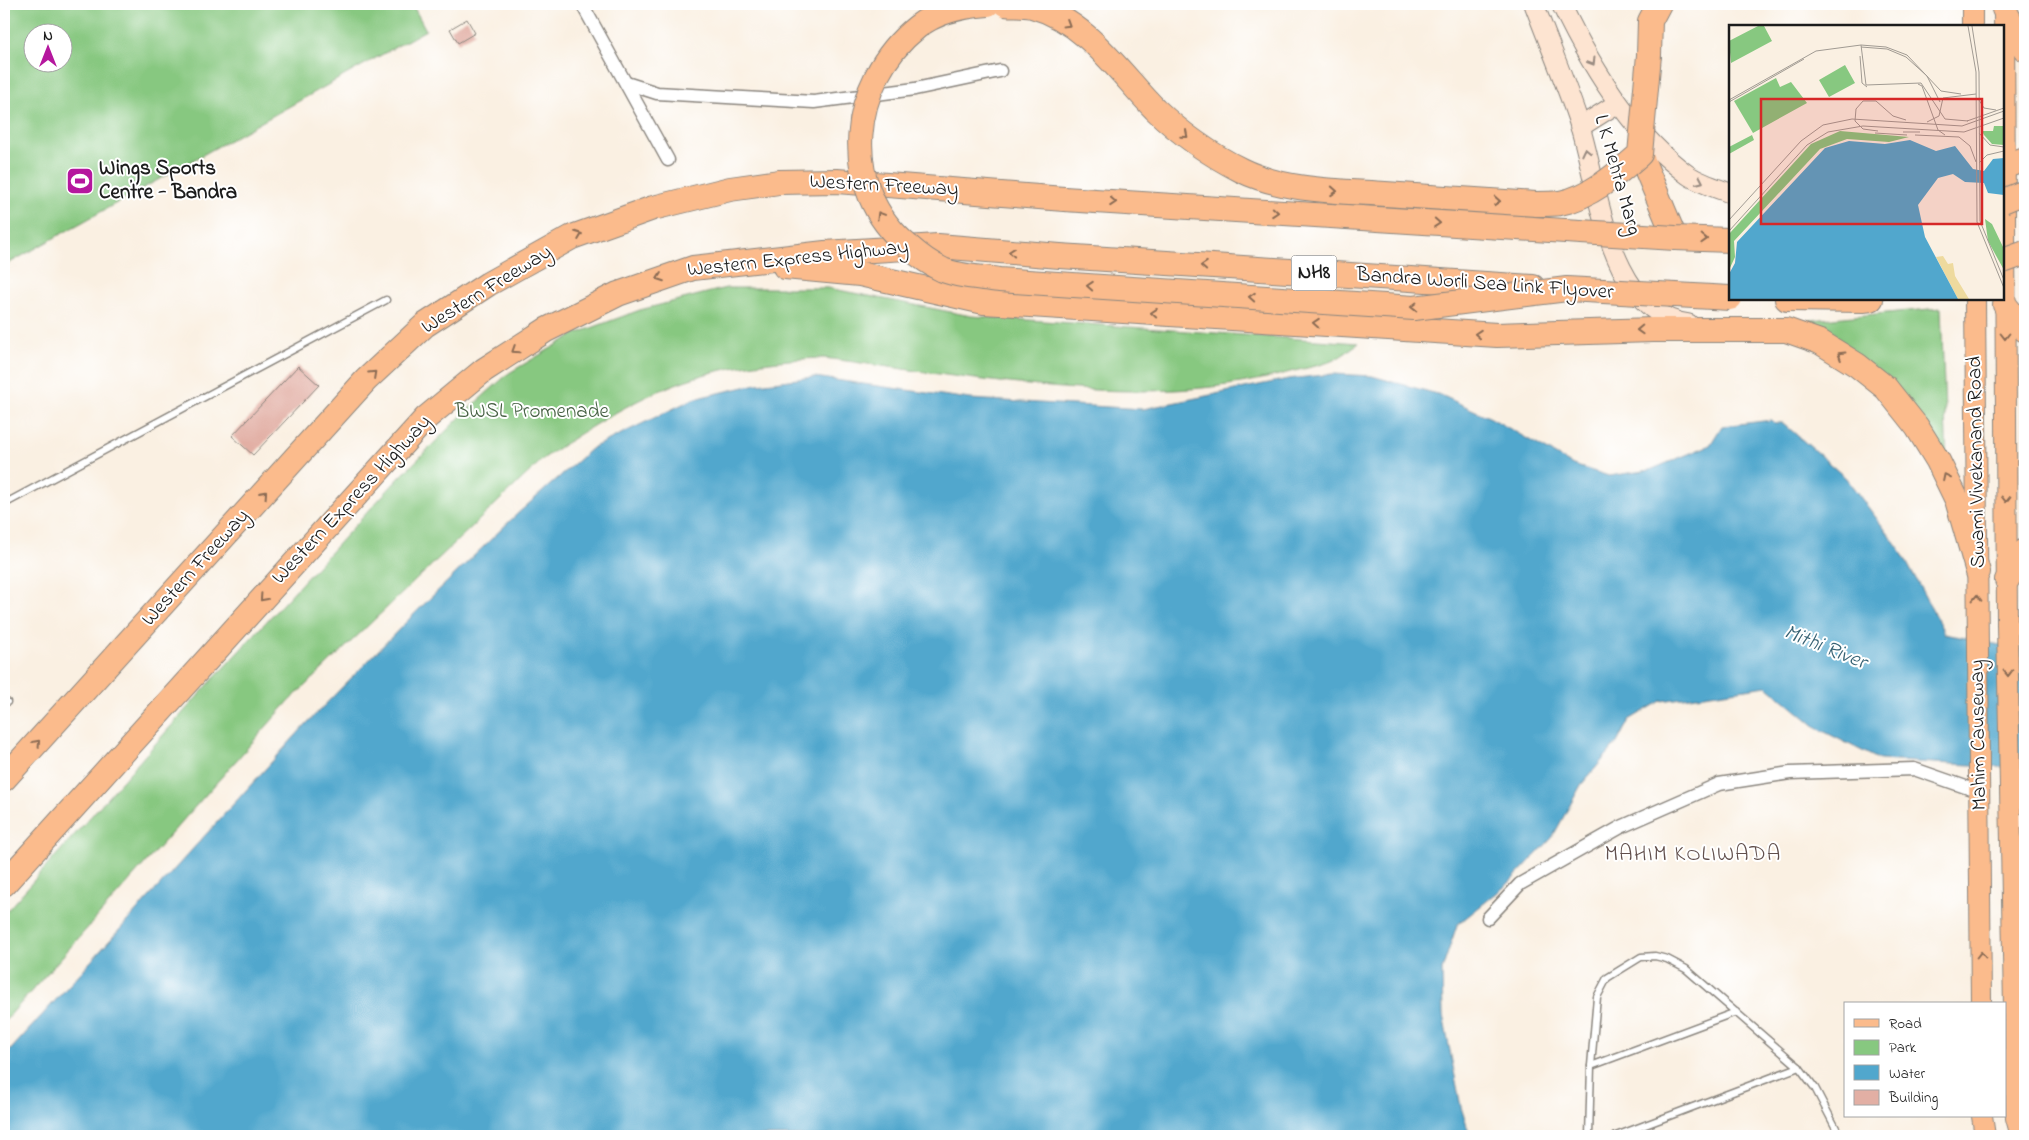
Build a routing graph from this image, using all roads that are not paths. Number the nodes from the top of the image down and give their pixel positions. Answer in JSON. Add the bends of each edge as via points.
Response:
{"nodes":[{"id":1,"x":582,"y":4,"type":"edge"},
{"id":2,"x":988,"y":4,"type":"edge"},
{"id":3,"x":1005,"y":4,"type":"edge"},
{"id":4,"x":1534,"y":4,"type":"edge"},
{"id":5,"x":1561,"y":4,"type":"edge"},
{"id":6,"x":1972,"y":4,"type":"edge"},
{"id":7,"x":2004,"y":6,"type":"edge"},
{"id":8,"x":1652,"y":9,"type":"edge"},
{"id":9,"x":1972,"y":25,"type":"edge"},
{"id":10,"x":1577,"y":37,"type":"junction"},
{"id":11,"x":1550,"y":48,"type":"junction"},
{"id":12,"x":2025,"y":49,"type":"edge"},
{"id":13,"x":1000,"y":71,"type":"dead end"},
{"id":14,"x":626,"y":82,"type":"junction"},
{"id":15,"x":1618,"y":103,"type":"junction"},
{"id":16,"x":1580,"y":127,"type":"junction"},
{"id":17,"x":1640,"y":154,"type":"junction"},
{"id":18,"x":668,"y":160,"type":"dead end"},
{"id":19,"x":2011,"y":164,"type":"edge"},
{"id":20,"x":2025,"y":192,"type":"edge"},
{"id":21,"x":1729,"y":193,"type":"edge"},
{"id":22,"x":2004,"y":201,"type":"edge"},
{"id":23,"x":1675,"y":238,"type":"junction"},
{"id":24,"x":1729,"y":240,"type":"edge"},
{"id":25,"x":2025,"y":253,"type":"edge"},
{"id":26,"x":1060,"y":256,"type":"joint"},
{"id":27,"x":2004,"y":261,"type":"edge"},
{"id":28,"x":703,"y":266,"type":"junction"},
{"id":29,"x":1567,"y":289,"type":"junction"},
{"id":30,"x":1729,"y":298,"type":"edge"},
{"id":31,"x":386,"y":300,"type":"dead end"},
{"id":32,"x":1975,"y":300,"type":"edge"},
{"id":33,"x":2005,"y":305,"type":"junction"},
{"id":34,"x":1724,"y":329,"type":"junction"},
{"id":35,"x":2025,"y":330,"type":"edge"},
{"id":36,"x":4,"y":504,"type":"edge"},
{"id":37,"x":2025,"y":551,"type":"edge"},
{"id":38,"x":1978,"y":572,"type":"junction"},
{"id":39,"x":2007,"y":580,"type":"junction"},
{"id":40,"x":1977,"y":624,"type":"joint"},
{"id":41,"x":2007,"y":624,"type":"joint"},
{"id":42,"x":4,"y":779,"type":"edge"},
{"id":43,"x":1980,"y":783,"type":"junction"},
{"id":44,"x":2018,"y":819,"type":"edge"},
{"id":45,"x":4,"y":884,"type":"edge"},
{"id":46,"x":1488,"y":918,"type":"dead end"},
{"id":47,"x":1981,"y":1002,"type":"edge"},
{"id":48,"x":1736,"y":1012,"type":"junction"},
{"id":49,"x":1591,"y":1066,"type":"junction"},
{"id":50,"x":1799,"y":1066,"type":"junction"},
{"id":51,"x":1982,"y":1118,"type":"edge"},
{"id":52,"x":1589,"y":1136,"type":"edge"},
{"id":53,"x":1616,"y":1136,"type":"edge"},
{"id":54,"x":1840,"y":1136,"type":"edge"},
{"id":55,"x":1985,"y":1136,"type":"edge"},
{"id":56,"x":2021,"y":1136,"type":"edge"}],
"edges":[{"from":1,"to":14,"type":"street"},
{"from":29,"to":2,"type":"highway","one_way":true,"bridge":true,"via":[[1414,308],[999,280],[943,270],[899,240],[882,220],[869,194],[862,169],[859,140],[862,115],[871,85],[882,67],[917,27],[962,6]]},
{"from":3,"to":17,"type":"highway","one_way":true,"bridge":true,"via":[[1031,6],[1070,25],[1113,61],[1155,108],[1190,140],[1243,171],[1269,180],[1326,190],[1560,203],[1608,181]]},
{"from":4,"to":11,"type":"main road","name":"L K Mehta Marg"},
{"from":5,"to":10,"type":"main road","name":"L K Mehta Marg"},
{"from":6,"to":9,"type":"main road"},
{"from":7,"to":12,"type":"highway"},
{"from":7,"to":19,"type":"main road","name":"Swami Vivekanand Road"},
{"from":8,"to":17,"type":"highway","bridge":true},
{"from":10,"to":11,"type":"main road"},
{"from":10,"to":15,"type":"main road","name":"L K Mehta Marg","one_way":true},
{"from":11,"to":16,"type":"main road","name":"L K Mehta Marg"},
{"from":13,"to":14,"type":"street","via":[[915,90],[814,102],[657,93]]},
{"from":14,"to":18,"type":"street"},
{"from":15,"to":16,"type":"main road"},
{"from":15,"to":21,"type":"main road","name":"L K Mehta Marg","one_way":true,"via":[[1660,150],[1689,176]]},
{"from":34,"to":16,"type":"main road","name":"L K Mehta Marg","one_way":true,"via":[[1684,324],[1662,317],[1638,296],[1625,276],[1600,210]]},
{"from":17,"to":23,"type":"highway"},
{"from":19,"to":33,"type":"main road","name":"Swami Vivekanand Road"},
{"from":20,"to":22,"type":"highway","bridge":true},
{"from":23,"to":24,"type":"highway","one_way":true,"bridge":true},
{"from":42,"to":23,"type":"highway","name":"Western Freeway","one_way":true,"bridge":true,"via":[[379,368],[425,325],[488,284],[563,242],[653,208],[730,189],[779,182],[837,181],[1064,199]]},
{"from":25,"to":27,"type":"highway","bridge":true},
{"from":26,"to":28,"type":"highway","name":"Western Express Highway","one_way":true,"via":[[938,246],[825,253]]},
{"from":29,"to":26,"type":"highway","name":"Bandra Worli Sea Link Flyover","number":"NH8","one_way":true,"bridge":true},
{"from":34,"to":28,"type":"highway","one_way":true,"via":[[1497,335],[984,302],[860,274],[787,267]]},
{"from":28,"to":45,"type":"highway","name":"Western Express Highway","one_way":true,"via":[[618,294],[546,330],[484,370],[426,418]]},
{"from":29,"to":30,"type":"highway","name":"Bandra Worli Sea Link Flyover","bridge":true},
{"from":31,"to":36,"type":"lane"},
{"from":32,"to":38,"type":"main road","name":"Swami Vivekanand Road"},
{"from":33,"to":35,"type":"highway"},
{"from":33,"to":39,"type":"main road","name":"Swami Vivekanand Road","one_way":true},
{"from":38,"to":34,"type":"highway","one_way":true,"via":[[1957,500],[1938,461],[1886,388],[1820,342],[1786,330]]},
{"from":37,"to":39,"type":"highway"},
{"from":40,"to":38,"type":"main road","name":"Swami Vivekanand Road","one_way":true},
{"from":39,"to":41,"type":"main road","name":"Swami Vivekanand Road"},
{"from":40,"to":43,"type":"main road","name":"Mahim Causeway"},
{"from":41,"to":44,"type":"main road","name":"Mahim Causeway","one_way":true,"via":[[2010,772]]},
{"from":43,"to":46,"type":"street","via":[[1914,769],[1790,773],[1719,784],[1621,827],[1520,884]]},
{"from":47,"to":43,"type":"main road","name":"Mahim Causeway","one_way":true},
{"from":44,"to":56,"type":"main road","name":"Mahim Causeway","via":[[2011,846],[2019,1086],[2016,1118]]},
{"from":48,"to":49,"type":"lane"},
{"from":48,"to":49,"type":"lane","via":[[1686,969],[1667,959],[1641,957],[1607,978],[1596,997]]},
{"from":48,"to":50,"type":"lane"},
{"from":49,"to":52,"type":"lane"},
{"from":50,"to":53,"type":"lane"},
{"from":50,"to":54,"type":"lane","via":[[1815,1088]]},
{"from":51,"to":55,"type":"main road"}]}
